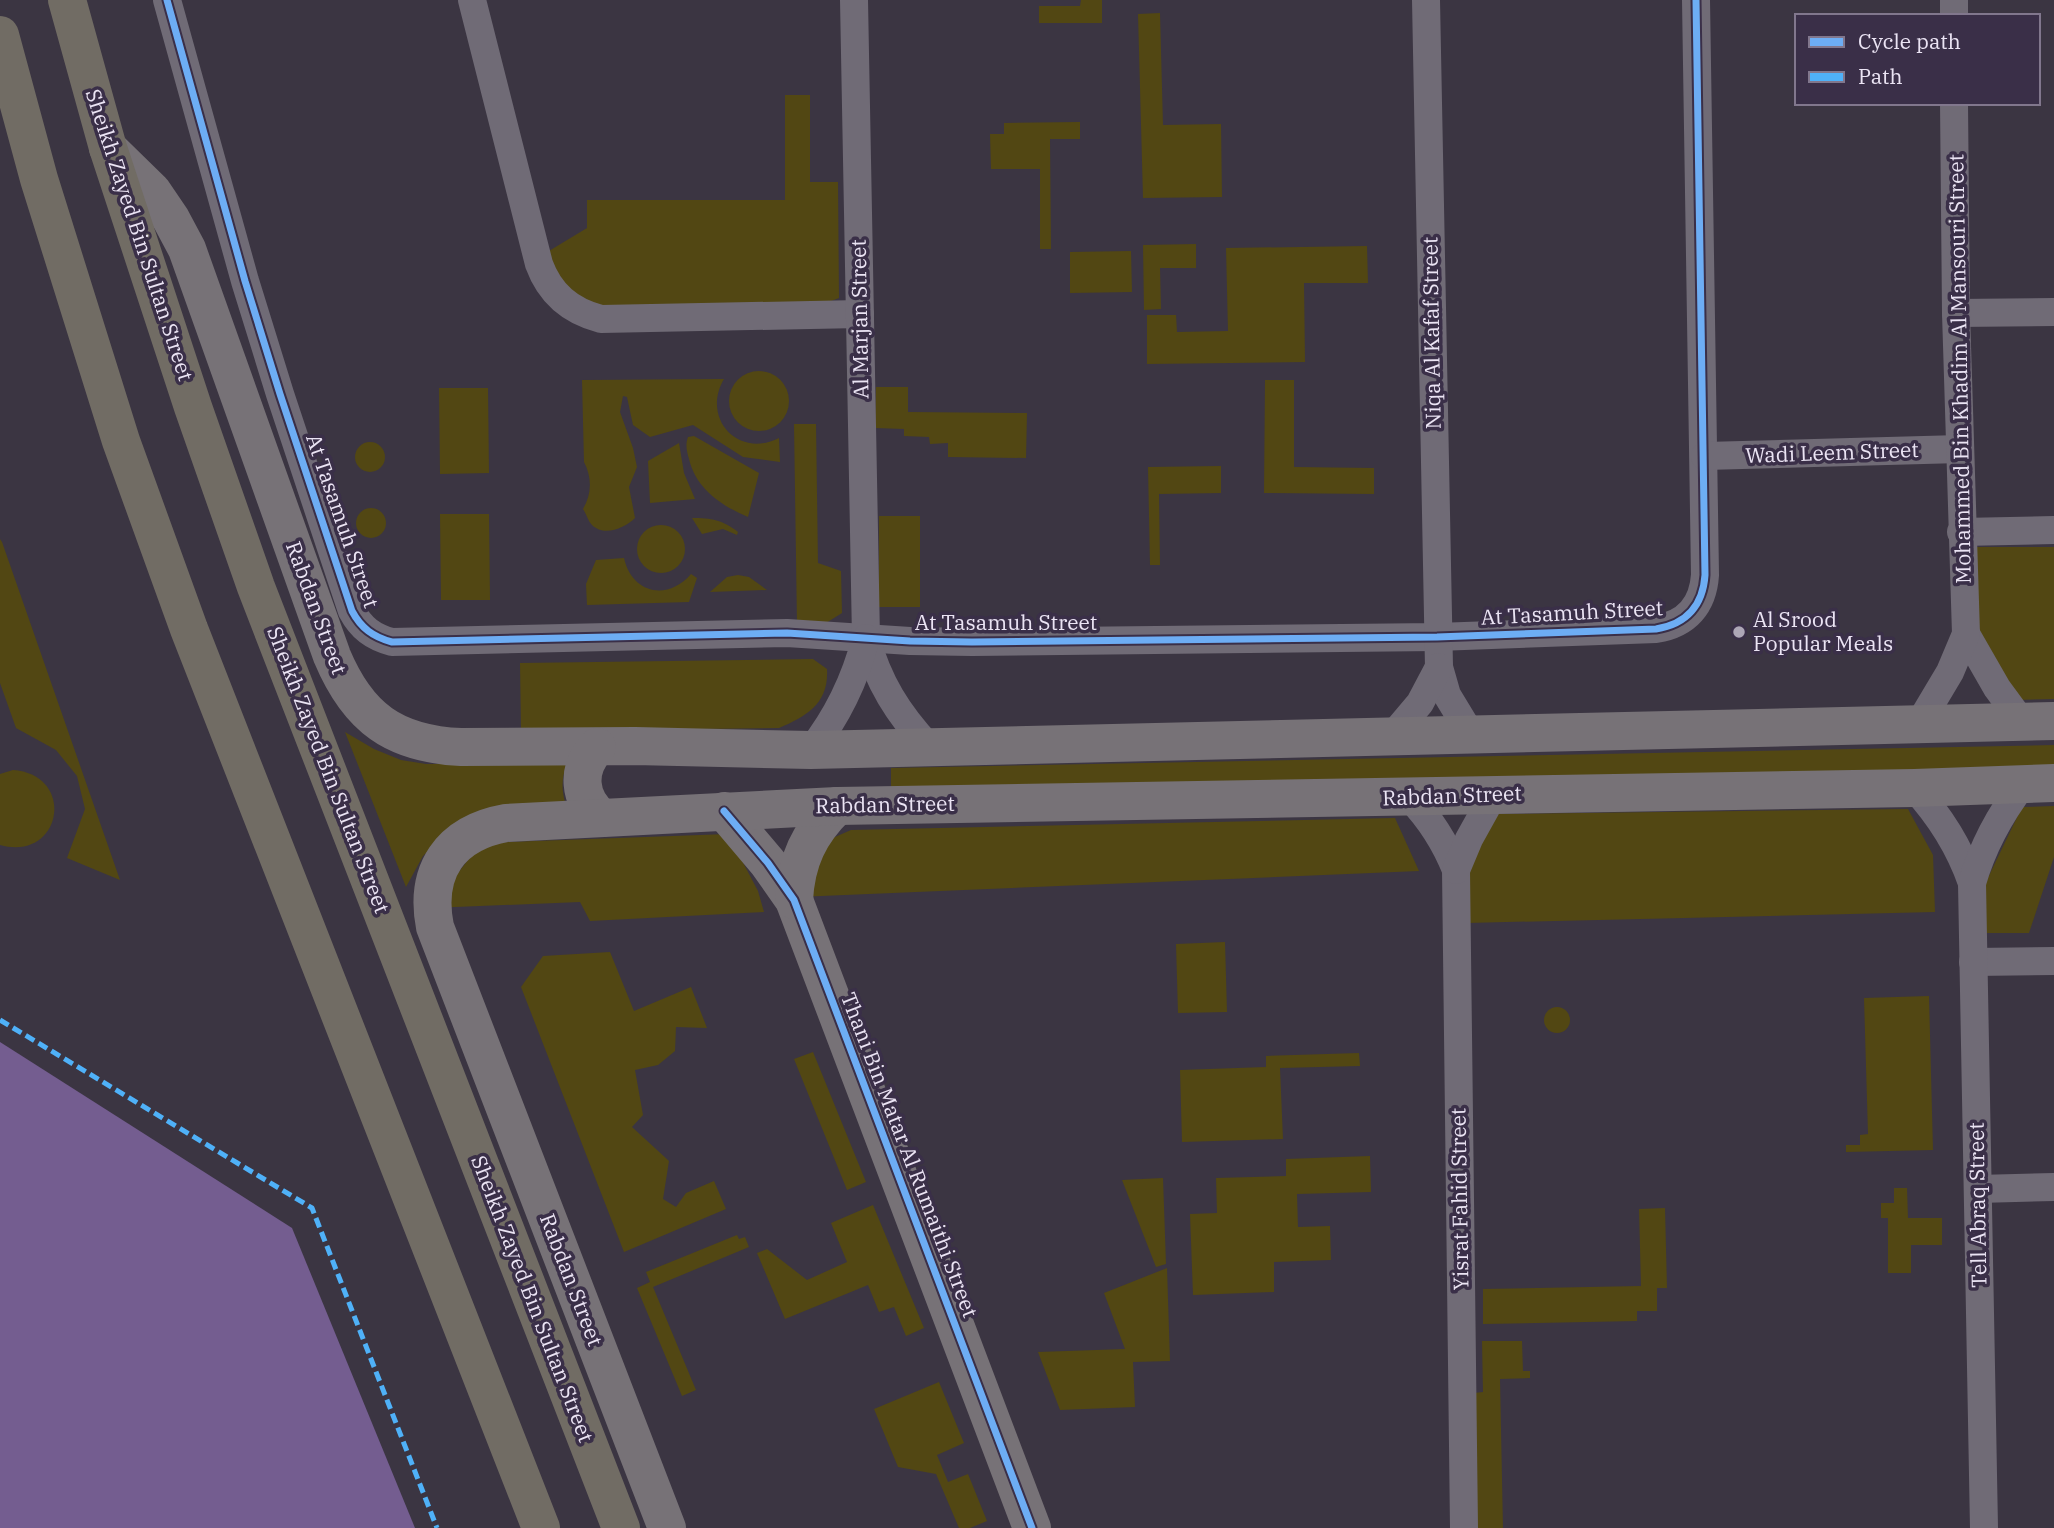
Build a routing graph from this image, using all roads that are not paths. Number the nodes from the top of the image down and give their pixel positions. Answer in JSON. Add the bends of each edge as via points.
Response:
{"nodes":[{"id":1,"x":67,"y":0,"type":"edge"},
{"id":2,"x":167,"y":0,"type":"edge"},
{"id":3,"x":472,"y":0,"type":"edge"},
{"id":4,"x":854,"y":0,"type":"edge"},
{"id":5,"x":1426,"y":0,"type":"edge"},
{"id":6,"x":1696,"y":0,"type":"edge"},
{"id":7,"x":0,"y":35,"type":"edge"},
{"id":8,"x":1955,"y":105,"type":"edge"},
{"id":9,"x":108,"y":148,"type":"junction"},
{"id":10,"x":2054,"y":312,"type":"edge"},
{"id":11,"x":1956,"y":313,"type":"junction"},
{"id":12,"x":860,"y":314,"type":"junction"},
{"id":13,"x":1959,"y":449,"type":"junction"},
{"id":14,"x":1705,"y":456,"type":"junction"},
{"id":15,"x":2054,"y":530,"type":"edge"},
{"id":16,"x":1961,"y":532,"type":"junction"},
{"id":17,"x":1966,"y":634,"type":"junction"},
{"id":18,"x":1437,"y":637,"type":"junction"},
{"id":19,"x":866,"y":638,"type":"junction"},
{"id":20,"x":1439,"y":667,"type":"junction"},
{"id":21,"x":2038,"y":721,"type":"edge"},
{"id":22,"x":1919,"y":724,"type":"junction"},
{"id":23,"x":1470,"y":733,"type":"junction"},
{"id":24,"x":1393,"y":735,"type":"junction"},
{"id":25,"x":597,"y":747,"type":"junction"},
{"id":26,"x":929,"y":747,"type":"junction"},
{"id":27,"x":811,"y":750,"type":"junction"},
{"id":28,"x":2039,"y":783,"type":"edge"},
{"id":29,"x":1914,"y":788,"type":"junction"},
{"id":30,"x":1494,"y":794,"type":"junction"},
{"id":31,"x":1410,"y":798,"type":"junction"},
{"id":32,"x":837,"y":806,"type":"junction"},
{"id":33,"x":724,"y":811,"type":"junction"},
{"id":34,"x":603,"y":818,"type":"junction"},
{"id":35,"x":1456,"y":870,"type":"junction"},
{"id":36,"x":1972,"y":883,"type":"junction"},
{"id":37,"x":794,"y":900,"type":"junction"},
{"id":38,"x":2054,"y":961,"type":"edge"},
{"id":39,"x":1973,"y":962,"type":"junction"},
{"id":40,"x":2054,"y":1187,"type":"edge"},
{"id":41,"x":1978,"y":1189,"type":"junction"},
{"id":42,"x":541,"y":1528,"type":"edge"},
{"id":43,"x":621,"y":1528,"type":"edge"},
{"id":44,"x":667,"y":1528,"type":"edge"},
{"id":45,"x":1032,"y":1528,"type":"edge"},
{"id":46,"x":1464,"y":1528,"type":"edge"},
{"id":47,"x":1984,"y":1528,"type":"edge"}],
"edges":[{"from":1,"to":9,"type":"highway","name":"Sheikh Zayed Bin Sultan Street"},
{"from":2,"to":19,"type":"street","name":"At Tasamuh Street","via":[[280,394],[352,611],[363,628],[392,642],[787,633]]},
{"from":3,"to":12,"type":"street","via":[[539,264],[560,299],[601,319]]},
{"from":4,"to":12,"type":"street","name":"Al Marjan Street"},
{"from":5,"to":18,"type":"street","name":"Niqa Al Kafaf Street"},
{"from":6,"to":14,"type":"street","name":"At Tasamuh Street"},
{"from":7,"to":42,"type":"highway","via":[[39,179],[121,441],[171,579]]},
{"from":8,"to":11,"type":"street","name":"Mohammed Bin Khadim Al Mansouri Street"},
{"from":9,"to":25,"type":"main road","name":"Rabdan Street","via":[[152,191],[187,249],[332,656],[360,705],[389,728],[433,745]]},
{"from":9,"to":43,"type":"highway","name":"Sheikh Zayed Bin Sultan Street","via":[[256,587]]},
{"from":10,"to":11,"type":"street"},
{"from":11,"to":13,"type":"street","name":"Mohammed Bin Khadim Al Mansouri Street"},
{"from":12,"to":19,"type":"street","name":"Al Marjan Street"},
{"from":13,"to":14,"type":"street","name":"Wadi Leem Street"},
{"from":13,"to":16,"type":"street","name":"Mohammed Bin Khadim Al Mansouri Street"},
{"from":14,"to":18,"type":"street","name":"At Tasamuh Street","via":[[1704,588],[1700,601],[1682,621],[1656,629]]},
{"from":15,"to":16,"type":"street"},
{"from":16,"to":17,"type":"street","name":"Mohammed Bin Khadim Al Mansouri Street"},
{"from":17,"to":21,"type":"street","name":"Mohammed Bin Khadim Al Mansouri Street","via":[[1997,688]]},
{"from":17,"to":22,"type":"street","name":"Mohammed Bin Khadim Al Mansouri Street"},
{"from":18,"to":19,"type":"street","name":"At Tasamuh Street","via":[[972,642]]},
{"from":18,"to":20,"type":"street","name":"Niqa Al Kafaf Street"},
{"from":19,"to":26,"type":"street","name":"Al Marjan Street","via":[[883,688]]},
{"from":19,"to":27,"type":"street","name":"Al Marjan Street","via":[[845,699]]},
{"from":20,"to":23,"type":"street","name":"Niqa Al Kafaf Street","via":[[1447,695]]},
{"from":20,"to":24,"type":"street","via":[[1420,703]]},
{"from":21,"to":22,"type":"main road","name":"Rabdan Street"},
{"from":22,"to":23,"type":"main road","name":"Rabdan Street"},
{"from":23,"to":24,"type":"main road","name":"Rabdan Street"},
{"from":24,"to":26,"type":"main road","name":"Rabdan Street"},
{"from":25,"to":27,"type":"main road","name":"Rabdan Street"},
{"from":25,"to":34,"type":"main road","via":[[586,762],[582,779],[585,797]]},
{"from":26,"to":27,"type":"main road","name":"Rabdan Street"},
{"from":28,"to":29,"type":"main road","name":"Rabdan Street"},
{"from":28,"to":36,"type":"street","name":"Tell Abraq Street","via":[[2010,801],[1987,840]]},
{"from":29,"to":30,"type":"main road","name":"Rabdan Street"},
{"from":29,"to":36,"type":"street","name":"Tell Abraq Street","via":[[1944,822]]},
{"from":30,"to":31,"type":"main road","name":"Rabdan Street"},
{"from":30,"to":35,"type":"street","name":"Yisrat Fahid Street"},
{"from":31,"to":32,"type":"main road","name":"Rabdan Street"},
{"from":31,"to":35,"type":"street","name":"Yisrat Fahid Street","via":[[1442,838]]},
{"from":32,"to":33,"type":"main road","name":"Rabdan Street"},
{"from":32,"to":37,"type":"main road","name":"Thani Bin Matar Al Rumaithi Street","via":[[809,838],[800,858]]},
{"from":33,"to":34,"type":"main road","name":"Rabdan Street"},
{"from":33,"to":37,"type":"main road","name":"Thani Bin Matar Al Rumaithi Street"},
{"from":34,"to":44,"type":"main road","name":"Rabdan Street","via":[[506,823],[471,833],[440,866],[431,909]]},
{"from":35,"to":46,"type":"street","name":"Yisrat Fahid Street"},
{"from":36,"to":39,"type":"street","name":"Tell Abraq Street"},
{"from":37,"to":45,"type":"main road","name":"Thani Bin Matar Al Rumaithi Street"},
{"from":38,"to":39,"type":"street"},
{"from":39,"to":41,"type":"street","name":"Tell Abraq Street"},
{"from":40,"to":41,"type":"street"},
{"from":41,"to":47,"type":"street","name":"Tell Abraq Street"}]}
